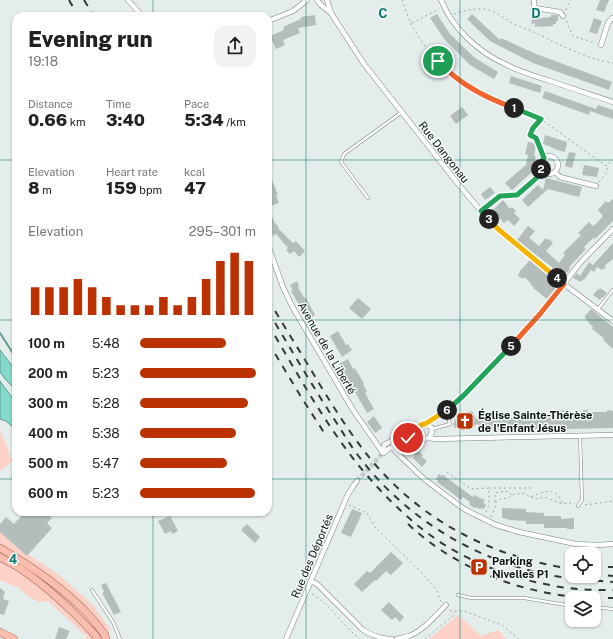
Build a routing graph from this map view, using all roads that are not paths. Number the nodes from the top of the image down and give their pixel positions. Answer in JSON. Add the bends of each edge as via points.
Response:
{"nodes":[{"id":1,"x":128,"y":0,"type":"edge"},
{"id":2,"x":307,"y":0,"type":"edge"},
{"id":3,"x":317,"y":0,"type":"edge"},
{"id":4,"x":327,"y":0,"type":"edge"},
{"id":5,"x":441,"y":0,"type":"edge"},
{"id":6,"x":534,"y":0,"type":"edge"},
{"id":7,"x":138,"y":12,"type":"edge"},
{"id":8,"x":331,"y":13,"type":"junction"},
{"id":9,"x":563,"y":16,"type":"road end"},
{"id":10,"x":613,"y":16,"type":"edge"},
{"id":11,"x":272,"y":19,"type":"edge"},
{"id":12,"x":601,"y":44,"type":"road end"},
{"id":13,"x":613,"y":102,"type":"edge"},
{"id":14,"x":402,"y":112,"type":"junction"},
{"id":15,"x":543,"y":172,"type":"junction"},
{"id":16,"x":555,"y":172,"type":"junction"},
{"id":17,"x":596,"y":186,"type":"road end"},
{"id":18,"x":368,"y":198,"type":"dead end"},
{"id":19,"x":481,"y":211,"type":"junction"},
{"id":20,"x":613,"y":229,"type":"edge"},
{"id":21,"x":272,"y":257,"type":"edge"},
{"id":22,"x":564,"y":284,"type":"junction"},
{"id":23,"x":613,"y":290,"type":"edge"},
{"id":24,"x":598,"y":309,"type":"junction"},
{"id":25,"x":613,"y":321,"type":"edge"},
{"id":26,"x":446,"y":410,"type":"junction"},
{"id":27,"x":425,"y":424,"type":"junction"},
{"id":28,"x":418,"y":428,"type":"junction"},
{"id":29,"x":432,"y":429,"type":"junction"},
{"id":30,"x":404,"y":434,"type":"junction"},
{"id":31,"x":580,"y":435,"type":"junction"},
{"id":32,"x":613,"y":435,"type":"edge"},
{"id":33,"x":419,"y":437,"type":"junction"},
{"id":34,"x":429,"y":438,"type":"junction"},
{"id":35,"x":393,"y":446,"type":"junction"},
{"id":36,"x":384,"y":453,"type":"junction"},
{"id":37,"x":357,"y":481,"type":"tunnel mouth"},
{"id":38,"x":578,"y":506,"type":"road end"},
{"id":39,"x":613,"y":544,"type":"edge"},
{"id":40,"x":0,"y":548,"type":"edge"},
{"id":41,"x":0,"y":557,"type":"edge"},
{"id":42,"x":311,"y":581,"type":"junction"},
{"id":43,"x":92,"y":590,"type":"dead end"},
{"id":44,"x":458,"y":595,"type":"dead end"},
{"id":45,"x":446,"y":605,"type":"road end"},
{"id":46,"x":565,"y":605,"type":"edge"},
{"id":47,"x":601,"y":608,"type":"edge"},
{"id":48,"x":613,"y":609,"type":"edge"},
{"id":49,"x":0,"y":632,"type":"edge"},
{"id":50,"x":14,"y":639,"type":"edge"},
{"id":51,"x":97,"y":639,"type":"edge"},
{"id":52,"x":106,"y":639,"type":"edge"},
{"id":53,"x":120,"y":639,"type":"edge"},
{"id":54,"x":286,"y":639,"type":"edge"},
{"id":55,"x":392,"y":639,"type":"edge"},
{"id":56,"x":397,"y":639,"type":"edge"}],
"edges":[{"from":1,"to":7,"type":"street"},
{"from":2,"to":11,"type":"street","via":[[293,11]]},
{"from":3,"to":8,"type":"street","name":"Rue Dangonau"},
{"from":4,"to":8,"type":"street","name":"Rue Dangonau"},
{"from":5,"to":13,"type":"street","via":[[449,16],[466,37],[495,59],[517,70]]},
{"from":6,"to":9,"type":"street","via":[[535,8],[560,12]]},
{"from":8,"to":14,"type":"street","name":"Rue Dangonau","via":[[364,64]]},
{"from":10,"to":12,"type":"street"},
{"from":14,"to":18,"type":"lane","via":[[344,154],[341,162]]},
{"from":14,"to":19,"type":"street","name":"Rue Dangonau"},
{"from":15,"to":16,"type":"street"},
{"from":15,"to":16,"type":"street","via":[[540,167],[542,160],[550,156],[556,159],[558,164]]},
{"from":15,"to":19,"type":"street","via":[[517,195],[500,196]]},
{"from":16,"to":17,"type":"street","via":[[560,177]]},
{"from":19,"to":22,"type":"street","name":"Rue Dangonau","via":[[498,229]]},
{"from":20,"to":22,"type":"street","via":[[580,263]]},
{"from":21,"to":36,"type":"street","name":"Avenue de la Liberté","via":[[292,306],[353,410]]},
{"from":22,"to":24,"type":"street","name":"Rue Dangonau"},
{"from":22,"to":26,"type":"street","via":[[522,335]]},
{"from":23,"to":24,"type":"lane"},
{"from":24,"to":25,"type":"street","name":"Rue Dangonau"},
{"from":26,"to":27,"type":"street"},
{"from":26,"to":29,"type":"lane","via":[[450,424]]},
{"from":27,"to":28,"type":"street"},
{"from":27,"to":29,"type":"street"},
{"from":28,"to":30,"type":"street"},
{"from":28,"to":33,"type":"street"},
{"from":29,"to":34,"type":"street"},
{"from":30,"to":35,"type":"street","via":[[393,443]]},
{"from":30,"to":36,"type":"street","via":[[384,445]]},
{"from":31,"to":32,"type":"street"},
{"from":31,"to":34,"type":"street"},
{"from":31,"to":38,"type":"lane","via":[[582,500]]},
{"from":33,"to":34,"type":"street"},
{"from":33,"to":35,"type":"street","via":[[408,438]]},
{"from":35,"to":36,"type":"street"},
{"from":35,"to":39,"type":"street","via":[[423,478],[466,510],[490,522],[519,532],[576,544]]},
{"from":37,"to":42,"type":"street","name":"Rue des Déportés","via":[[348,494]]},
{"from":40,"to":52,"type":"main road","via":[[54,584],[88,614]]},
{"from":41,"to":51,"type":"main road","via":[[24,571],[54,594],[78,616]]},
{"from":42,"to":54,"type":"street","name":"Rue des Déportés"},
{"from":42,"to":55,"type":"street","via":[[363,630],[383,639]]},
{"from":43,"to":53,"type":"lane","via":[[113,622]]},
{"from":44,"to":46,"type":"lane","via":[[472,598],[524,598]]},
{"from":45,"to":56,"type":"street","via":[[419,631]]},
{"from":47,"to":48,"type":"lane"},
{"from":49,"to":50,"type":"main road"}]}
